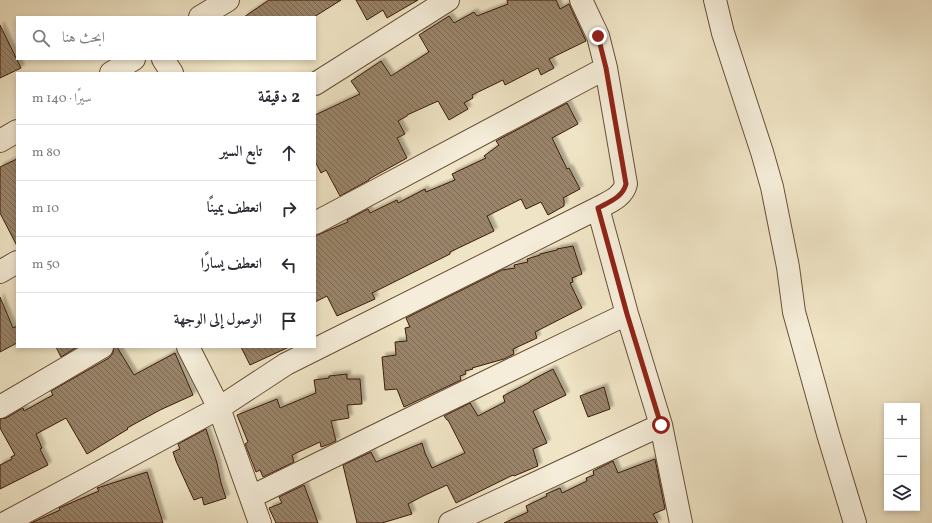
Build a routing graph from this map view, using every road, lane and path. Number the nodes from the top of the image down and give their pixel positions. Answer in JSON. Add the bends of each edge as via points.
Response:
{"nodes":[{"id":1,"x":228,"y":0,"type":"edge"},
{"id":2,"x":448,"y":0,"type":"edge"},
{"id":3,"x":581,"y":0,"type":"edge"},
{"id":4,"x":715,"y":0,"type":"edge"},
{"id":5,"x":202,"y":16,"type":"edge"},
{"id":6,"x":132,"y":60,"type":"edge"},
{"id":7,"x":164,"y":60,"type":"edge"},
{"id":8,"x":606,"y":68,"type":"junction"},
{"id":9,"x":114,"y":72,"type":"edge"},
{"id":10,"x":171,"y":72,"type":"edge"},
{"id":11,"x":316,"y":83,"type":"edge"},
{"id":12,"x":16,"y":132,"type":"edge"},
{"id":13,"x":0,"y":141,"type":"edge"},
{"id":14,"x":598,"y":208,"type":"junction"},
{"id":15,"x":316,"y":219,"type":"edge"},
{"id":16,"x":16,"y":263,"type":"edge"},
{"id":17,"x":0,"y":272,"type":"edge"},
{"id":18,"x":627,"y":314,"type":"junction"},
{"id":19,"x":100,"y":348,"type":"edge"},
{"id":20,"x":189,"y":348,"type":"edge"},
{"id":21,"x":0,"y":407,"type":"edge"},
{"id":22,"x":219,"y":408,"type":"junction"},
{"id":23,"x":661,"y":425,"type":"junction"},
{"id":24,"x":251,"y":497,"type":"junction"},
{"id":25,"x":4,"y":518,"type":"edge"},
{"id":26,"x":260,"y":523,"type":"edge"},
{"id":27,"x":450,"y":523,"type":"edge"},
{"id":28,"x":681,"y":523,"type":"edge"},
{"id":29,"x":855,"y":523,"type":"edge"}],
"edges":[{"from":1,"to":5,"type":"street"},
{"from":2,"to":11,"type":"street"},
{"from":3,"to":8,"type":"street","via":[[598,36]]},
{"from":4,"to":29,"type":"street","via":[[772,187],[794,312]]},
{"from":6,"to":9,"type":"street"},
{"from":7,"to":10,"type":"street"},
{"from":8,"to":14,"type":"street","via":[[626,184],[620,195]]},
{"from":8,"to":15,"type":"street"},
{"from":12,"to":13,"type":"street"},
{"from":14,"to":18,"type":"street"},
{"from":14,"to":22,"type":"street","via":[[286,364]]},
{"from":16,"to":17,"type":"street"},
{"from":18,"to":23,"type":"street"},
{"from":18,"to":24,"type":"street"},
{"from":19,"to":21,"type":"street"},
{"from":20,"to":22,"type":"street"},
{"from":22,"to":24,"type":"street"},
{"from":22,"to":25,"type":"street"},
{"from":23,"to":27,"type":"street"},
{"from":23,"to":28,"type":"street"},
{"from":24,"to":26,"type":"street"}]}
